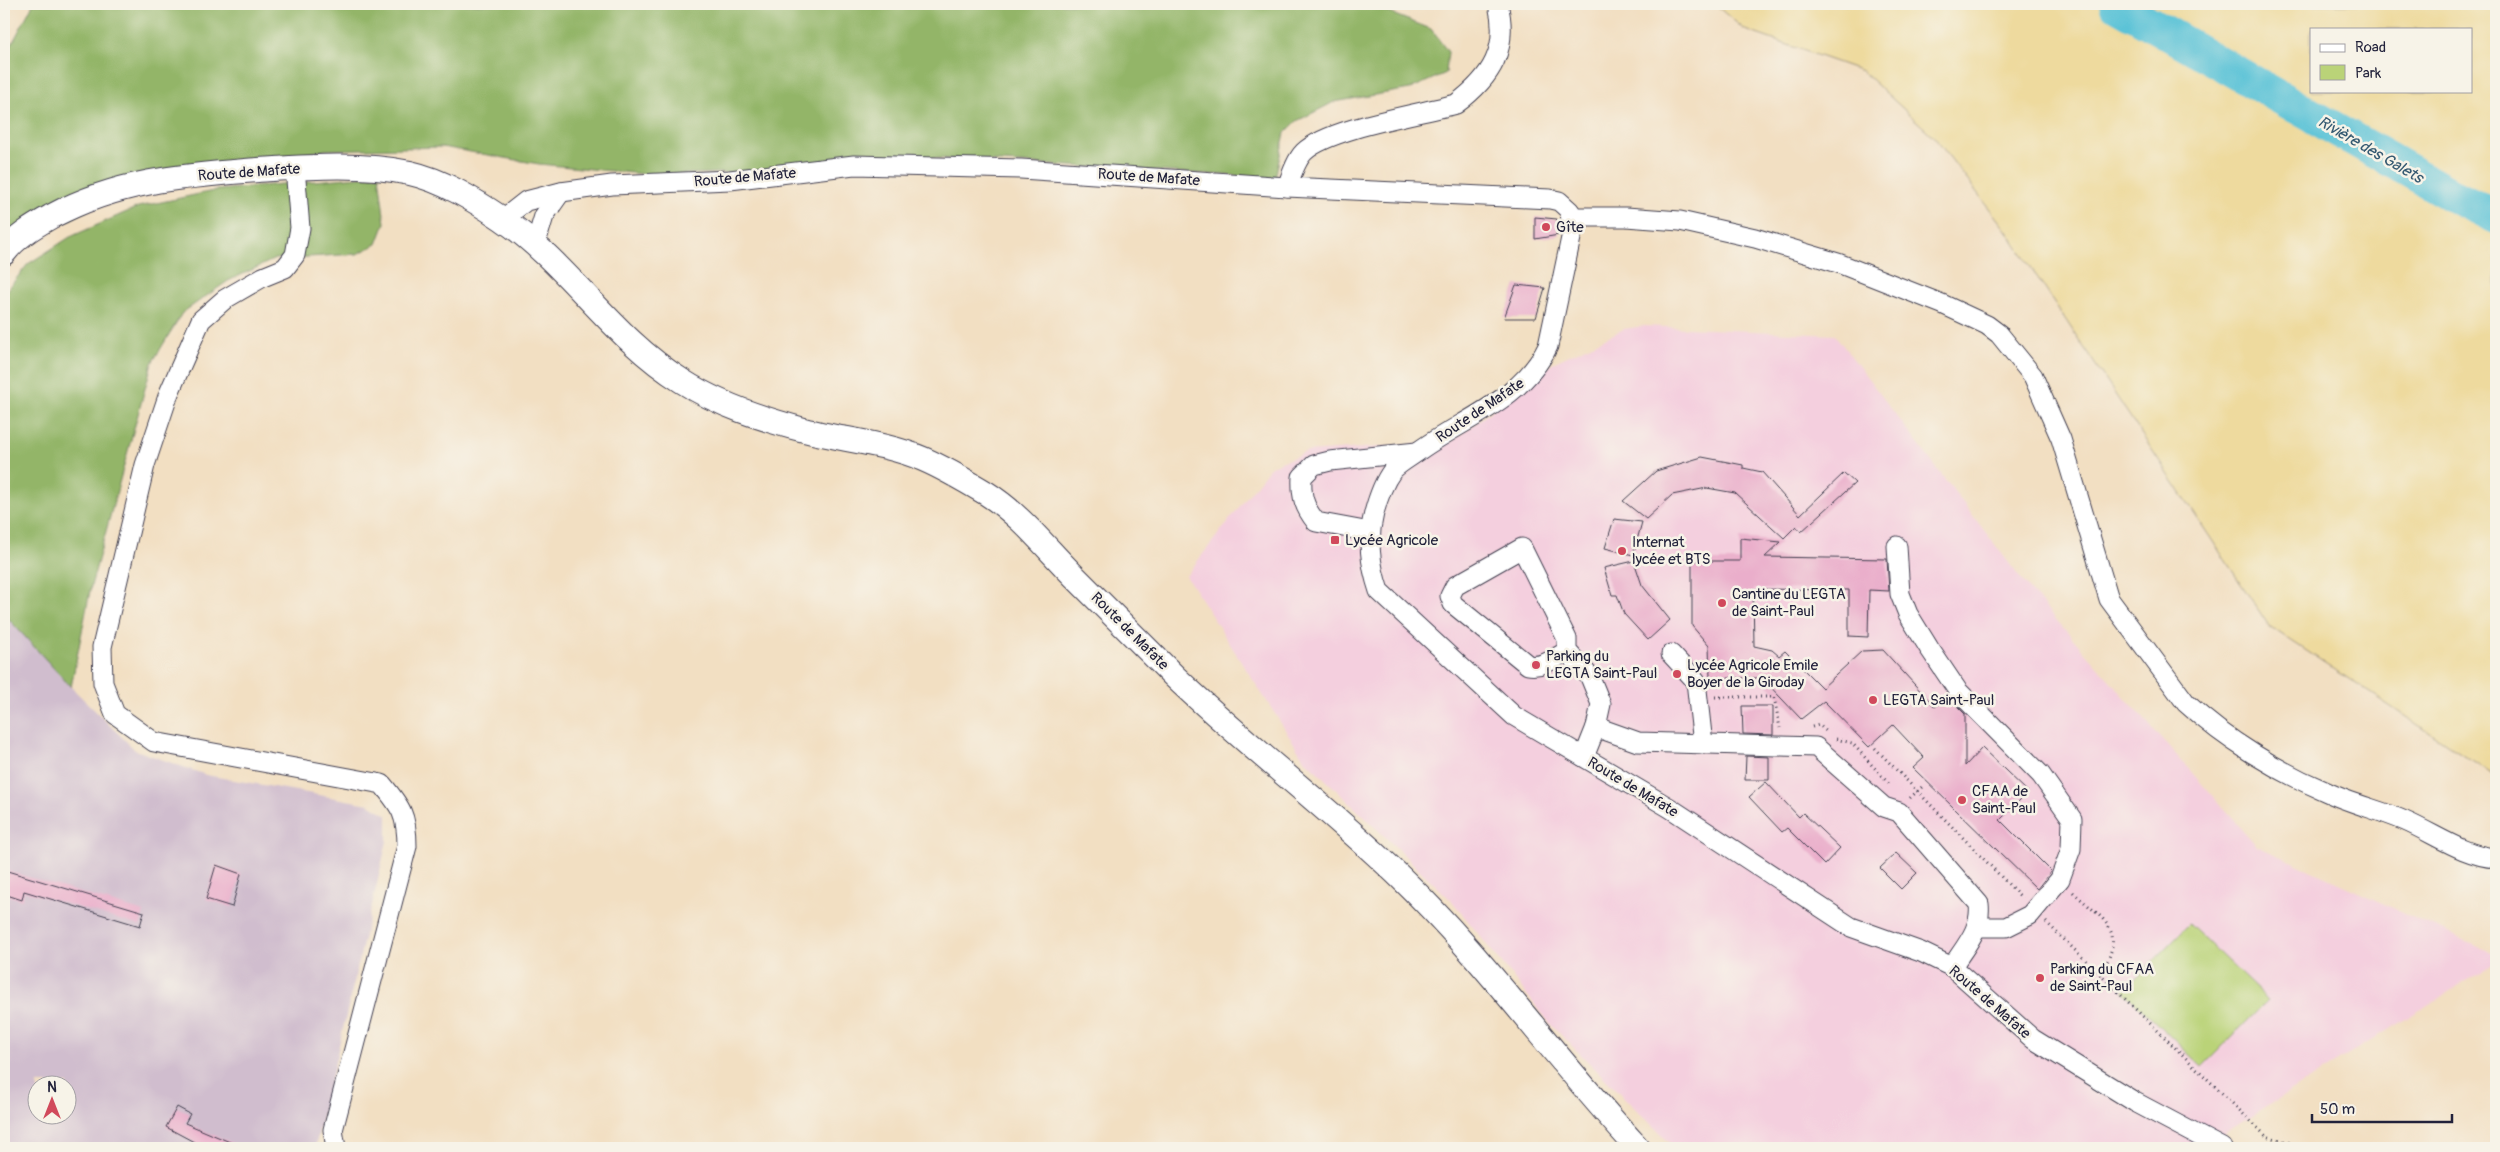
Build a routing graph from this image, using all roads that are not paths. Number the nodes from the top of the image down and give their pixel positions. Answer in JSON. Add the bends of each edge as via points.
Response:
{"nodes":[{"id":1,"x":1498,"y":4,"type":"edge"},
{"id":2,"x":295,"y":168,"type":"junction"},
{"id":3,"x":1287,"y":186,"type":"junction"},
{"id":4,"x":561,"y":192,"type":"junction"},
{"id":5,"x":1572,"y":217,"type":"junction"},
{"id":6,"x":503,"y":219,"type":"junction"},
{"id":7,"x":535,"y":246,"type":"junction"},
{"id":8,"x":4,"y":253,"type":"edge"},
{"id":9,"x":1419,"y":452,"type":"junction"},
{"id":10,"x":1370,"y":532,"type":"junction"},
{"id":11,"x":1897,"y":546,"type":"dead end"},
{"id":12,"x":1567,"y":652,"type":"junction"},
{"id":13,"x":1671,"y":654,"type":"dead end"},
{"id":14,"x":1596,"y":727,"type":"junction"},
{"id":15,"x":1703,"y":744,"type":"junction"},
{"id":16,"x":1584,"y":757,"type":"junction"},
{"id":17,"x":2496,"y":858,"type":"edge"},
{"id":18,"x":1977,"y":927,"type":"junction"},
{"id":19,"x":1952,"y":967,"type":"junction"},
{"id":20,"x":336,"y":1148,"type":"edge"},
{"id":21,"x":1638,"y":1148,"type":"edge"},
{"id":22,"x":2222,"y":1148,"type":"edge"}],
"edges":[{"from":1,"to":3,"type":"street","via":[[1502,43],[1494,62],[1470,94],[1456,104],[1343,132],[1317,142],[1302,154]]},
{"from":2,"to":6,"type":"main road","name":"Route de Mafate","via":[[364,167],[414,174],[443,183]]},
{"from":2,"to":8,"type":"main road","name":"Route de Mafate","via":[[143,182],[68,207],[24,232]]},
{"from":2,"to":20,"type":"street","via":[[300,228],[295,255],[285,268],[262,277],[225,299],[201,320],[169,393],[145,465],[102,647],[103,682],[115,714],[154,742],[382,784],[407,822],[406,846],[334,1130]]},
{"from":3,"to":4,"type":"street","name":"Route de Mafate","via":[[1021,169],[854,165],[730,180],[612,185]]},
{"from":3,"to":5,"type":"street","name":"Route de Mafate","via":[[1550,199],[1567,207]]},
{"from":4,"to":6,"type":"street","name":"Route de Mafate","via":[[526,201]]},
{"from":4,"to":7,"type":"street","via":[[544,216]]},
{"from":5,"to":9,"type":"street","name":"Route de Mafate","via":[[1568,255],[1543,358],[1524,383]]},
{"from":5,"to":17,"type":"street","via":[[1626,217],[1709,226],[1838,263],[1987,325],[1999,334],[2033,376],[2062,439],[2103,582],[2115,609],[2186,703],[2200,716],[2280,769],[2327,793],[2404,821],[2475,856]]},
{"from":6,"to":7,"type":"main road","name":"Route de Mafate"},
{"from":7,"to":21,"type":"main road","name":"Route de Mafate","via":[[619,333],[661,368],[688,385],[746,412],[920,458],[990,495],[1028,525],[1072,574],[1177,678],[1398,874],[1469,951]]},
{"from":9,"to":10,"type":"street","name":"Route de Mafate","via":[[1393,470],[1379,494]]},
{"from":9,"to":10,"type":"street","via":[[1330,462],[1314,466],[1302,477],[1305,508],[1316,522]]},
{"from":10,"to":16,"type":"street","name":"Route de Mafate","via":[[1371,568],[1379,591],[1514,716]]},
{"from":11,"to":18,"type":"street","via":[[1900,594],[1929,648],[1958,691],[2041,775],[2072,819],[2070,849],[2060,879],[2030,915],[2006,927]]},
{"from":12,"to":12,"type":"street","via":[[1567,639],[1522,548],[1455,586],[1450,596],[1453,604],[1528,665],[1543,664]]},
{"from":12,"to":14,"type":"street","via":[[1590,677],[1601,704]]},
{"from":13,"to":15,"type":"street","via":[[1696,681]]},
{"from":14,"to":15,"type":"street","via":[[1638,742]]},
{"from":14,"to":16,"type":"street"},
{"from":15,"to":18,"type":"street","via":[[1816,747],[1884,807],[1899,812],[1973,894],[1979,904]]},
{"from":16,"to":19,"type":"street","name":"Route de Mafate","via":[[1670,808],[1852,927]]},
{"from":18,"to":19,"type":"street"},
{"from":19,"to":22,"type":"street","name":"Route de Mafate","via":[[2033,1039],[2135,1102]]}]}
